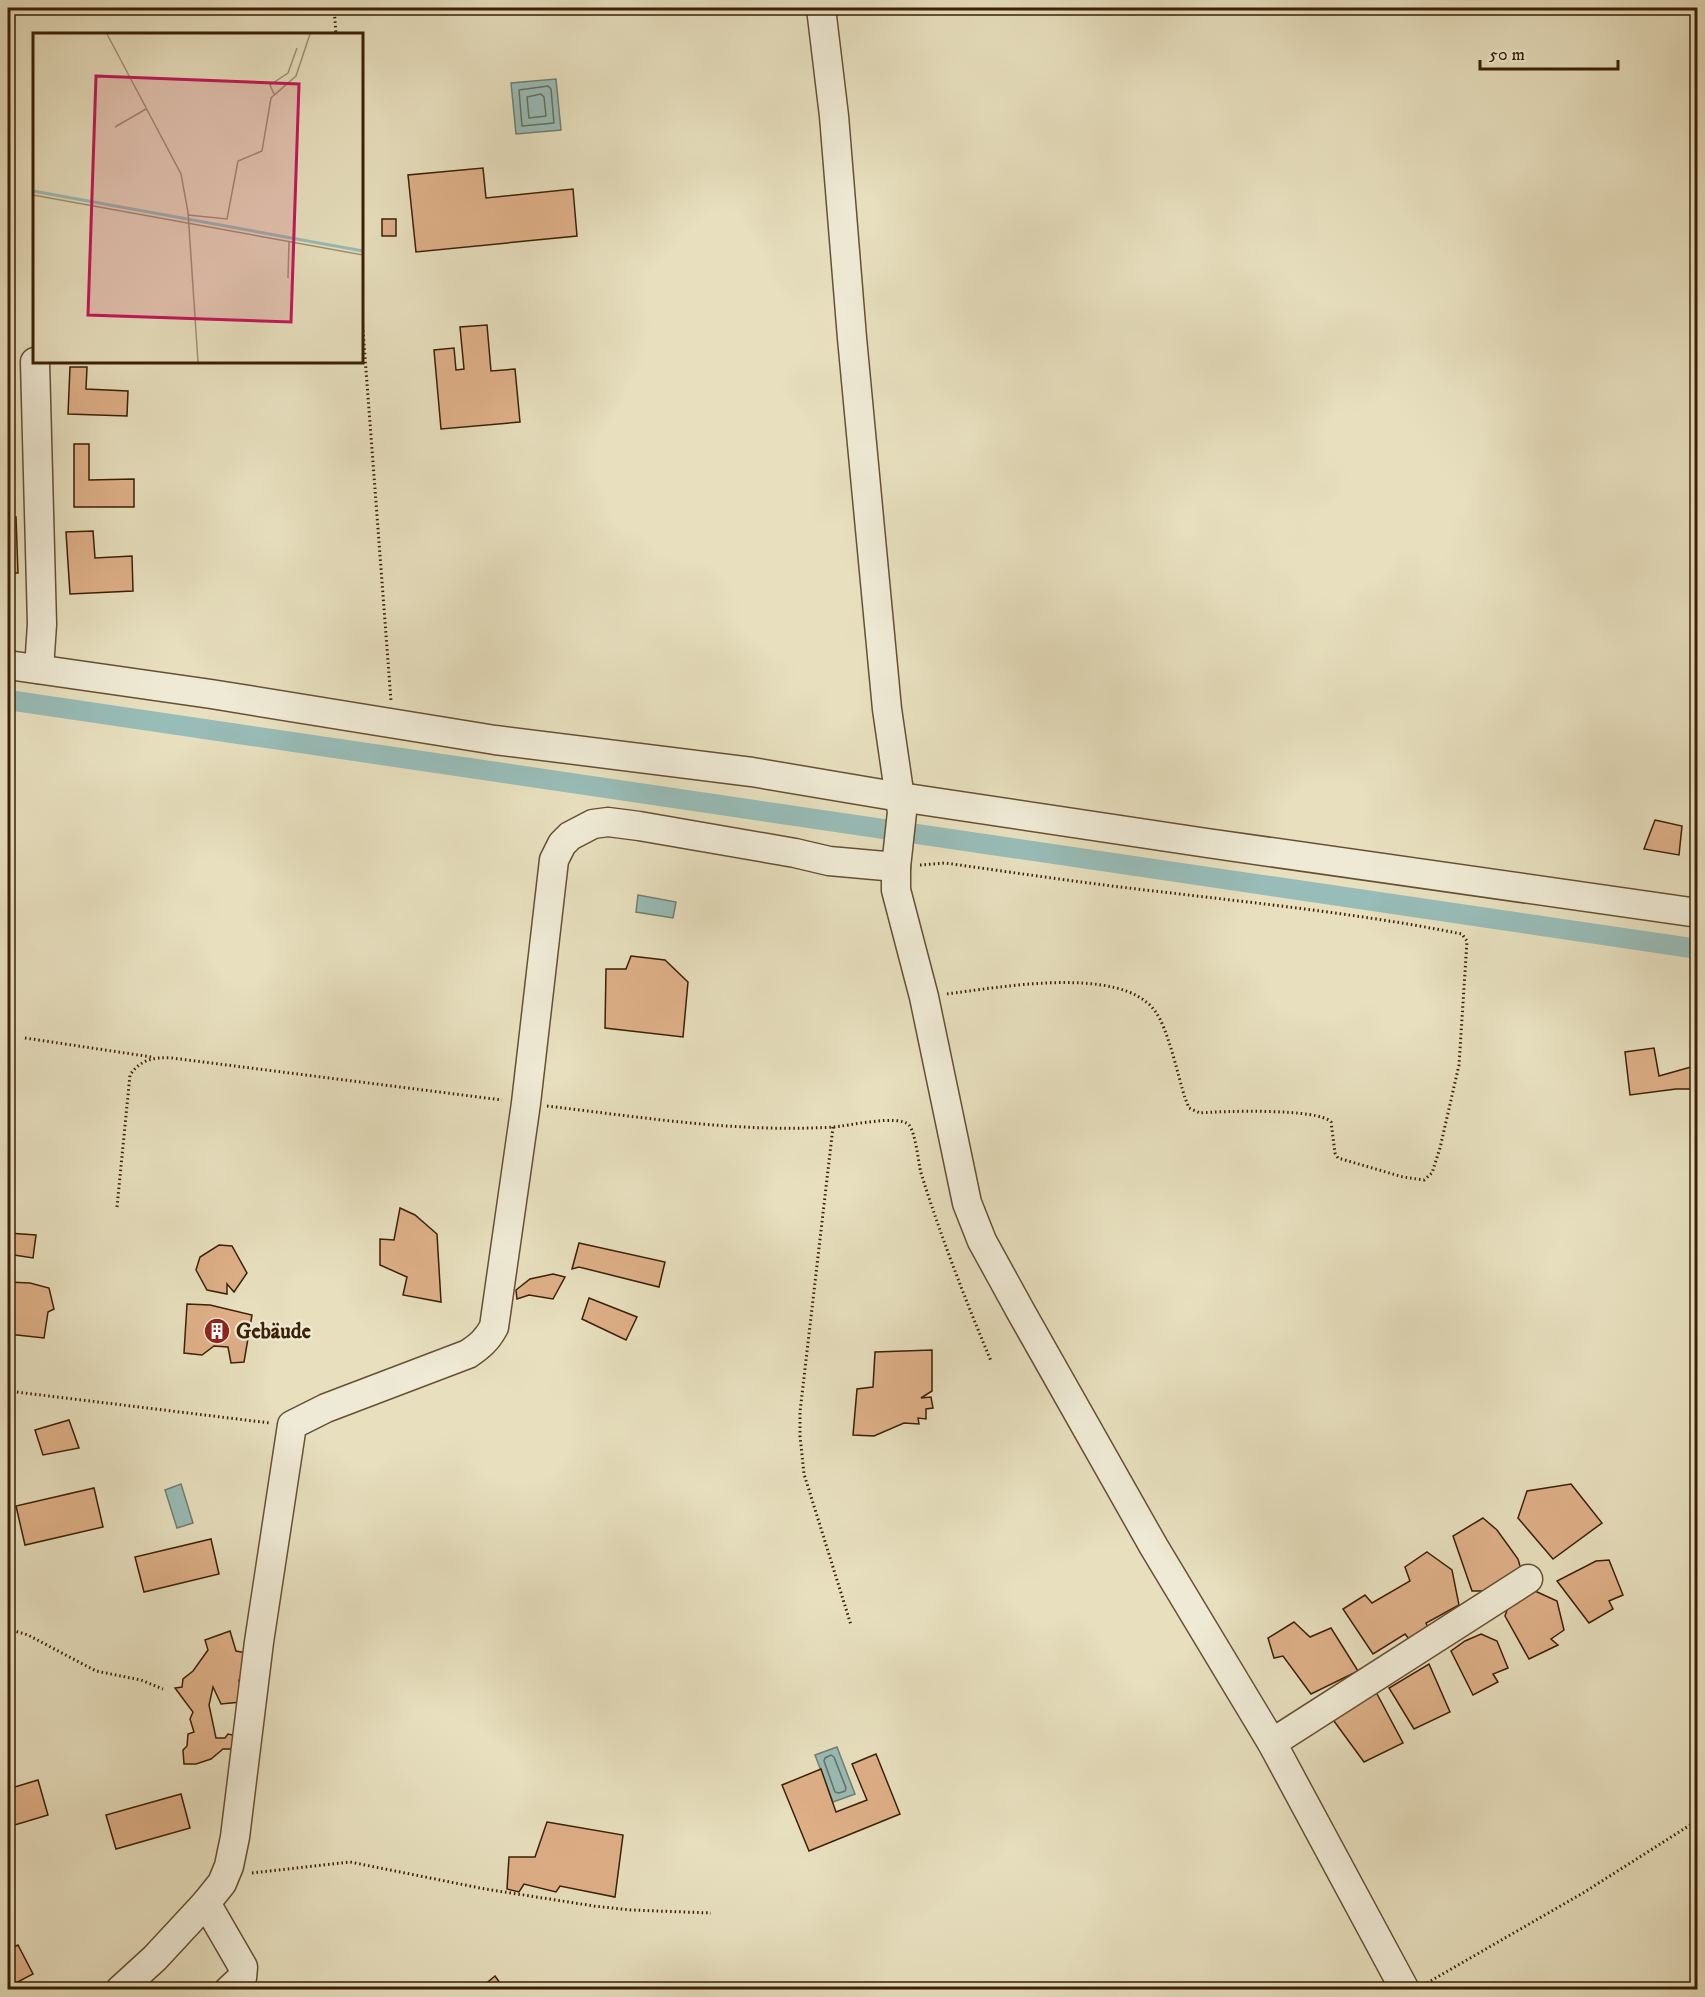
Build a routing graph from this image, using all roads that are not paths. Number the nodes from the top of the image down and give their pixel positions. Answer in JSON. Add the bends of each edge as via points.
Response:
{"nodes":[{"id":1,"x":821,"y":8,"type":"edge"},
{"id":2,"x":35,"y":363,"type":"edge"},
{"id":3,"x":8,"y":665,"type":"edge"},
{"id":4,"x":39,"y":669,"type":"junction"},
{"id":5,"x":901,"y":804,"type":"junction"},
{"id":6,"x":897,"y":860,"type":"junction"},
{"id":7,"x":1698,"y":913,"type":"edge"},
{"id":8,"x":1528,"y":1579,"type":"dead end"},
{"id":9,"x":1272,"y":1743,"type":"junction"},
{"id":10,"x":206,"y":1903,"type":"junction"},
{"id":11,"x":1415,"y":1987,"type":"edge"},
{"id":12,"x":120,"y":1989,"type":"edge"},
{"id":13,"x":229,"y":1989,"type":"edge"}],
"edges":[{"from":1,"to":5,"type":"street","via":[[887,710]]},
{"from":2,"to":4,"type":"street","via":[[42,624]]},
{"from":3,"to":4,"type":"street"},
{"from":4,"to":5,"type":"street","via":[[495,740],[752,772]]},
{"from":5,"to":6,"type":"street"},
{"from":5,"to":7,"type":"street"},
{"from":6,"to":9,"type":"street","via":[[898,903],[924,997],[967,1203],[982,1241],[1154,1547]]},
{"from":6,"to":10,"type":"street","via":[[829,861],[608,822],[593,824],[561,844],[554,860],[526,1103],[494,1327],[481,1345],[468,1354],[326,1408],[292,1425],[235,1837],[226,1875]]},
{"from":8,"to":9,"type":"street"},
{"from":9,"to":11,"type":"street"},
{"from":10,"to":12,"type":"street"},
{"from":10,"to":13,"type":"street","via":[[243,1967],[242,1978]]}]}
